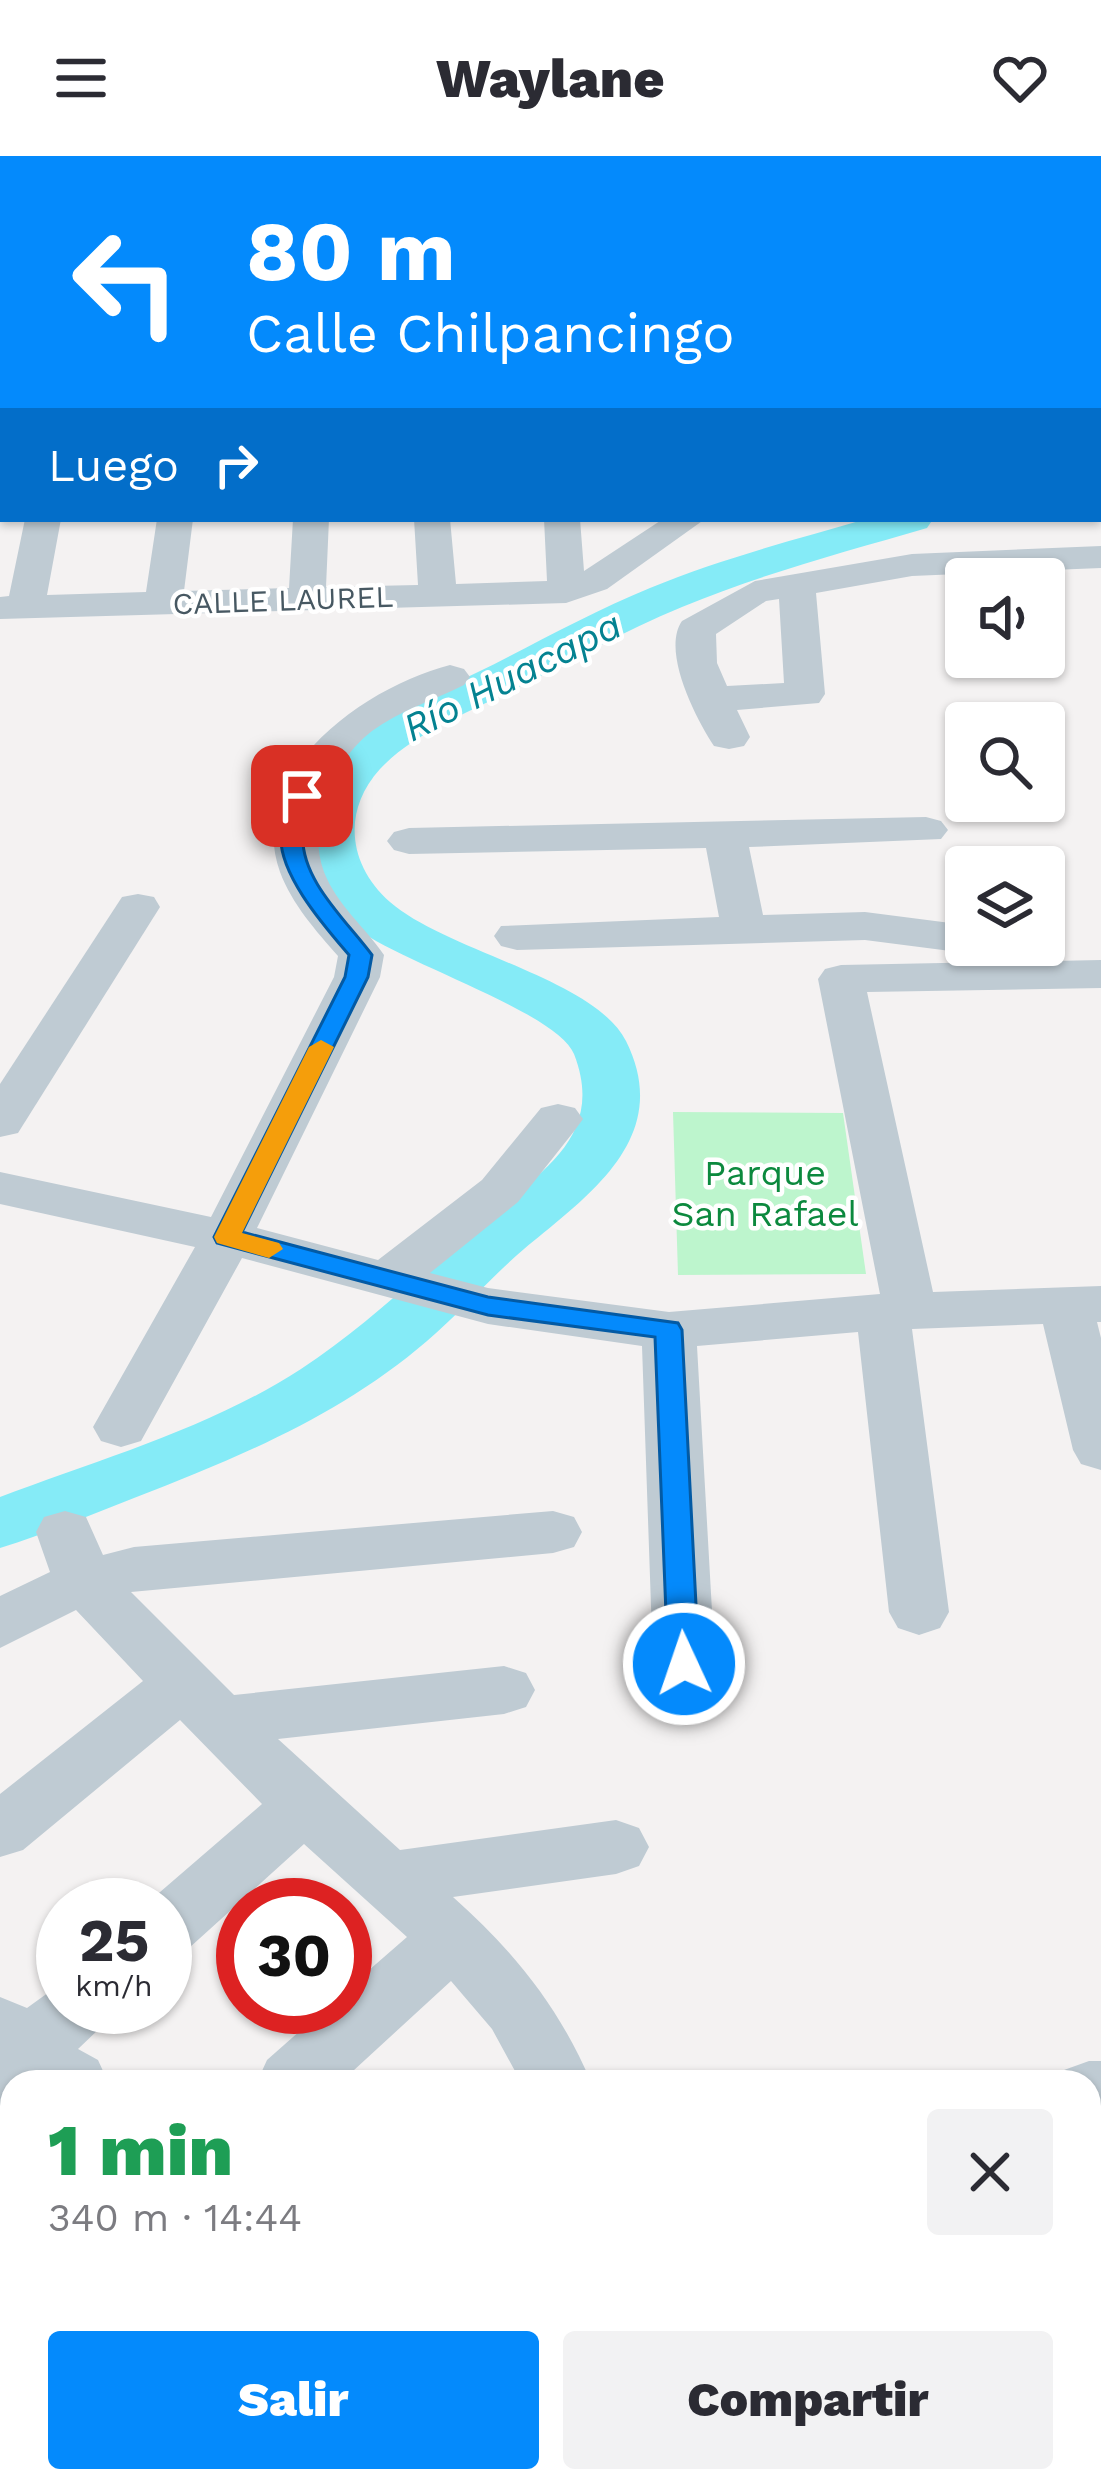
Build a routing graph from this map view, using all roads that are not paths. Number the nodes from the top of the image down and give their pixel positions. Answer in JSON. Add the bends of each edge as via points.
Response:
{"nodes":[{"id":1,"x":42,"y":522,"type":"edge"},
{"id":2,"x":175,"y":522,"type":"edge"},
{"id":3,"x":311,"y":522,"type":"edge"},
{"id":4,"x":432,"y":522,"type":"edge"},
{"id":5,"x":562,"y":522,"type":"edge"},
{"id":6,"x":682,"y":522,"type":"edge"},
{"id":7,"x":1101,"y":557,"type":"edge"},
{"id":8,"x":796,"y":585,"type":"junction"},
{"id":9,"x":566,"y":592,"type":"junction"},
{"id":10,"x":439,"y":596,"type":"junction"},
{"id":11,"x":307,"y":598,"type":"junction"},
{"id":12,"x":164,"y":603,"type":"junction"},
{"id":13,"x":13,"y":608,"type":"edge"},
{"id":14,"x":450,"y":677,"type":"dead end"},
{"id":15,"x":712,"y":699,"type":"junction"},
{"id":16,"x":729,"y":737,"type":"dead end"},
{"id":17,"x":926,"y":830,"type":"dead end"},
{"id":18,"x":725,"y":833,"type":"junction"},
{"id":19,"x":409,"y":841,"type":"dead end"},
{"id":20,"x":138,"y":907,"type":"dead end"},
{"id":21,"x":865,"y":926,"type":"junction"},
{"id":22,"x":743,"y":927,"type":"junction"},
{"id":23,"x":517,"y":936,"type":"dead end"},
{"id":24,"x":945,"y":936,"type":"edge"},
{"id":25,"x":1065,"y":965,"type":"edge"},
{"id":26,"x":1097,"y":974,"type":"edge"},
{"id":27,"x":874,"y":978,"type":"junction"},
{"id":28,"x":558,"y":1119,"type":"dead end"},
{"id":29,"x":0,"y":1122,"type":"edge"},
{"id":30,"x":0,"y":1188,"type":"edge"},
{"id":31,"x":227,"y":1237,"type":"junction"},
{"id":32,"x":384,"y":1282,"type":"junction"},
{"id":33,"x":1083,"y":1305,"type":"edge"},
{"id":34,"x":896,"y":1311,"type":"junction"},
{"id":35,"x":669,"y":1330,"type":"junction"},
{"id":36,"x":121,"y":1427,"type":"dead end"},
{"id":37,"x":1101,"y":1450,"type":"edge"},
{"id":38,"x":554,"y":1532,"type":"dead end"},
{"id":39,"x":74,"y":1556,"type":"junction"},
{"id":40,"x":919,"y":1612,"type":"dead end"},
{"id":41,"x":0,"y":1625,"type":"edge"},
{"id":42,"x":684,"y":1664,"type":"dead end"},
{"id":43,"x":504,"y":1690,"type":"dead end"},
{"id":44,"x":203,"y":1702,"type":"junction"},
{"id":45,"x":304,"y":1805,"type":"junction"},
{"id":46,"x":0,"y":1831,"type":"edge"},
{"id":47,"x":616,"y":1847,"type":"dead end"},
{"id":48,"x":385,"y":1879,"type":"junction"},
{"id":49,"x":192,"y":1904,"type":"edge"},
{"id":50,"x":451,"y":1940,"type":"junction"},
{"id":51,"x":49,"y":2034,"type":"edge"},
{"id":52,"x":24,"y":2059,"type":"edge"},
{"id":53,"x":305,"y":2070,"type":"edge"},
{"id":54,"x":550,"y":2070,"type":"edge"}],
"edges":[{"from":1,"to":13,"type":"street"},
{"from":2,"to":12,"type":"street"},
{"from":3,"to":11,"type":"street"},
{"from":4,"to":10,"type":"street"},
{"from":5,"to":9,"type":"street"},
{"from":6,"to":9,"type":"street"},
{"from":7,"to":8,"type":"street","via":[[912,565]]},
{"from":8,"to":15,"type":"street","via":[[754,592],[696,629],[697,663]]},
{"from":8,"to":15,"type":"street","via":[[805,694]]},
{"from":9,"to":10,"type":"street","name":"CALLE LAUREL"},
{"from":10,"to":11,"type":"street","name":"CALLE LAUREL"},
{"from":11,"to":12,"type":"street","name":"CALLE LAUREL"},
{"from":12,"to":13,"type":"street","name":"CALLE LAUREL"},
{"from":14,"to":31,"type":"street","via":[[361,720],[328,751],[302,796],[291,837],[304,876],[361,955]]},
{"from":15,"to":16,"type":"street"},
{"from":17,"to":18,"type":"street"},
{"from":18,"to":19,"type":"street"},
{"from":18,"to":22,"type":"street"},
{"from":20,"to":29,"type":"street"},
{"from":21,"to":22,"type":"street"},
{"from":21,"to":24,"type":"street"},
{"from":21,"to":27,"type":"street"},
{"from":22,"to":23,"type":"street"},
{"from":25,"to":26,"type":"street"},
{"from":26,"to":27,"type":"street"},
{"from":27,"to":34,"type":"street","via":[[841,979]]},
{"from":28,"to":32,"type":"street","via":[[500,1191]]},
{"from":30,"to":31,"type":"street"},
{"from":31,"to":32,"type":"street"},
{"from":31,"to":36,"type":"street"},
{"from":32,"to":35,"type":"street","via":[[488,1306]]},
{"from":33,"to":34,"type":"street"},
{"from":33,"to":37,"type":"street"},
{"from":34,"to":35,"type":"street"},
{"from":34,"to":40,"type":"street"},
{"from":35,"to":42,"type":"street"},
{"from":38,"to":39,"type":"street","via":[[134,1569]]},
{"from":39,"to":41,"type":"street","via":[[43,1597]]},
{"from":39,"to":44,"type":"street"},
{"from":43,"to":44,"type":"street"},
{"from":44,"to":45,"type":"street"},
{"from":44,"to":46,"type":"street"},
{"from":45,"to":48,"type":"street"},
{"from":45,"to":49,"type":"street"},
{"from":47,"to":48,"type":"street"},
{"from":48,"to":50,"type":"street"},
{"from":50,"to":53,"type":"street"},
{"from":50,"to":54,"type":"street","via":[[519,2010]]},
{"from":51,"to":52,"type":"street"}]}
